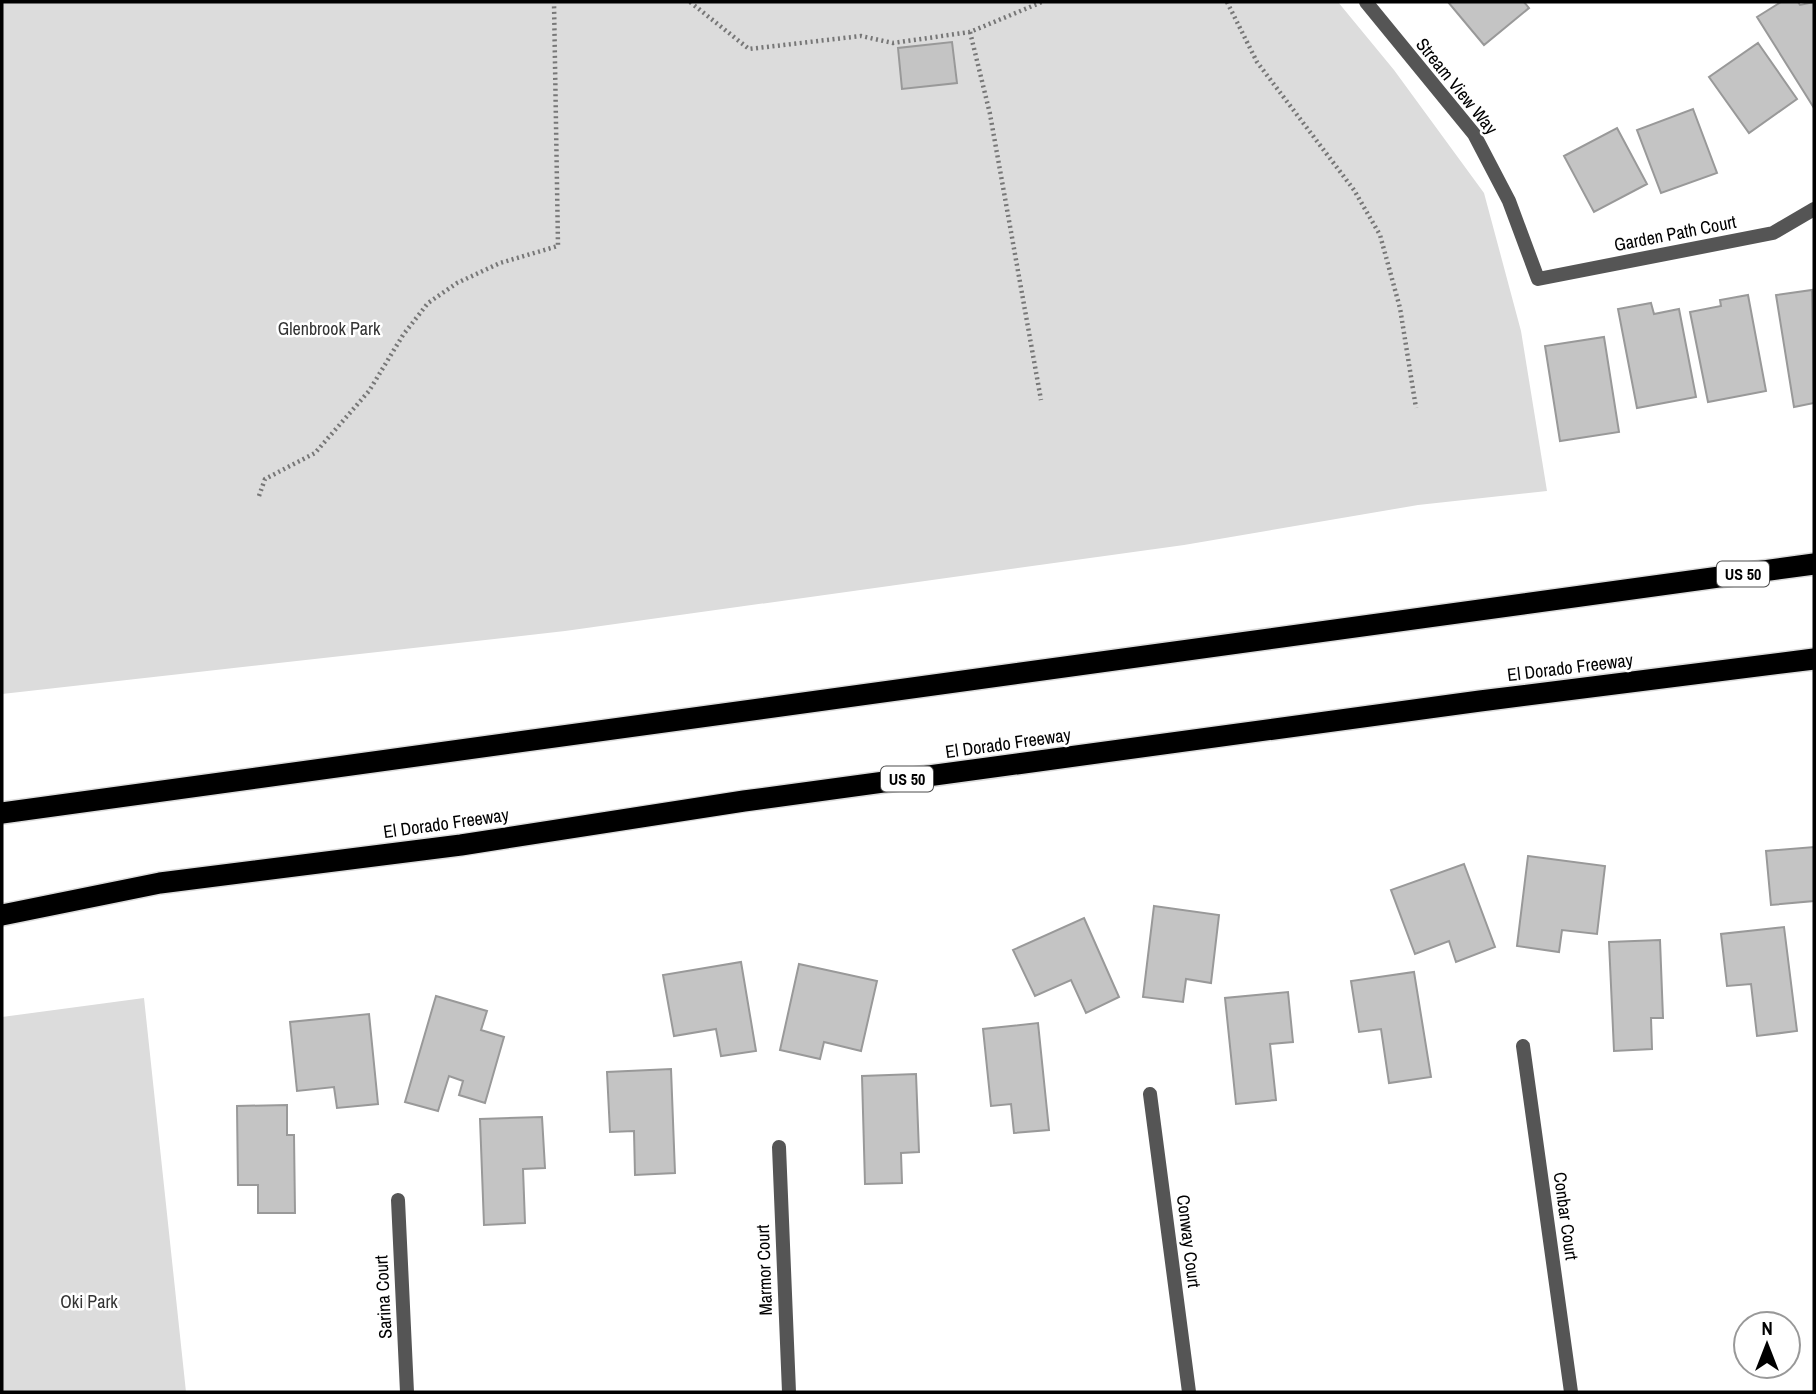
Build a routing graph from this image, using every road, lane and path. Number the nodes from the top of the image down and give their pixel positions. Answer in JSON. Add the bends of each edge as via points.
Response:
{"nodes":[{"id":1,"x":554,"y":2,"type":"edge"},
{"id":2,"x":690,"y":2,"type":"edge"},
{"id":3,"x":1042,"y":2,"type":"edge"},
{"id":4,"x":1227,"y":2,"type":"edge"},
{"id":5,"x":1366,"y":2,"type":"edge"},
{"id":6,"x":970,"y":32,"type":"junction"},
{"id":7,"x":1814,"y":209,"type":"edge"},
{"id":8,"x":1538,"y":279,"type":"joint"},
{"id":9,"x":1041,"y":400,"type":"dead end"},
{"id":10,"x":1416,"y":408,"type":"dead end"},
{"id":11,"x":260,"y":496,"type":"dead end"},
{"id":12,"x":1814,"y":554,"type":"edge"},
{"id":13,"x":1814,"y":564,"type":"edge"},
{"id":14,"x":1673,"y":584,"type":"junction"},
{"id":15,"x":1814,"y":660,"type":"edge"},
{"id":16,"x":2,"y":813,"type":"edge"},
{"id":17,"x":2,"y":915,"type":"edge"},
{"id":18,"x":1523,"y":1046,"type":"dead end"},
{"id":19,"x":1150,"y":1094,"type":"dead end"},
{"id":20,"x":779,"y":1147,"type":"dead end"},
{"id":21,"x":398,"y":1200,"type":"dead end"},
{"id":22,"x":407,"y":1392,"type":"edge"},
{"id":23,"x":789,"y":1392,"type":"edge"},
{"id":24,"x":1189,"y":1392,"type":"edge"},
{"id":25,"x":1571,"y":1392,"type":"edge"}],
"edges":[{"from":1,"to":11,"type":"path","via":[[558,246],[500,263],[428,303],[369,391],[315,453],[265,479]]},
{"from":2,"to":6,"type":"path","via":[[749,49],[861,36],[893,43]]},
{"from":3,"to":6,"type":"path"},
{"from":4,"to":10,"type":"path","via":[[1257,62],[1354,190],[1380,235],[1400,307]]},
{"from":5,"to":8,"type":"street","name":"Stream View Way","via":[[1474,134],[1509,201]]},
{"from":6,"to":9,"type":"path","via":[[990,114]]},
{"from":7,"to":8,"type":"street","name":"Garden Path Court","via":[[1773,233]]},
{"from":12,"to":14,"type":"highway"},
{"from":13,"to":14,"type":"highway","number":"US 50"},
{"from":14,"to":16,"type":"highway","number":"US 50"},
{"from":15,"to":17,"type":"highway","name":"El Dorado Freeway","number":"US 50","via":[[1453,705],[160,883]]},
{"from":18,"to":25,"type":"street","name":"Conbar Court"},
{"from":19,"to":24,"type":"street","name":"Conway Court"},
{"from":20,"to":23,"type":"street","name":"Marmor Court"},
{"from":21,"to":22,"type":"street","name":"Sarina Court"}]}
